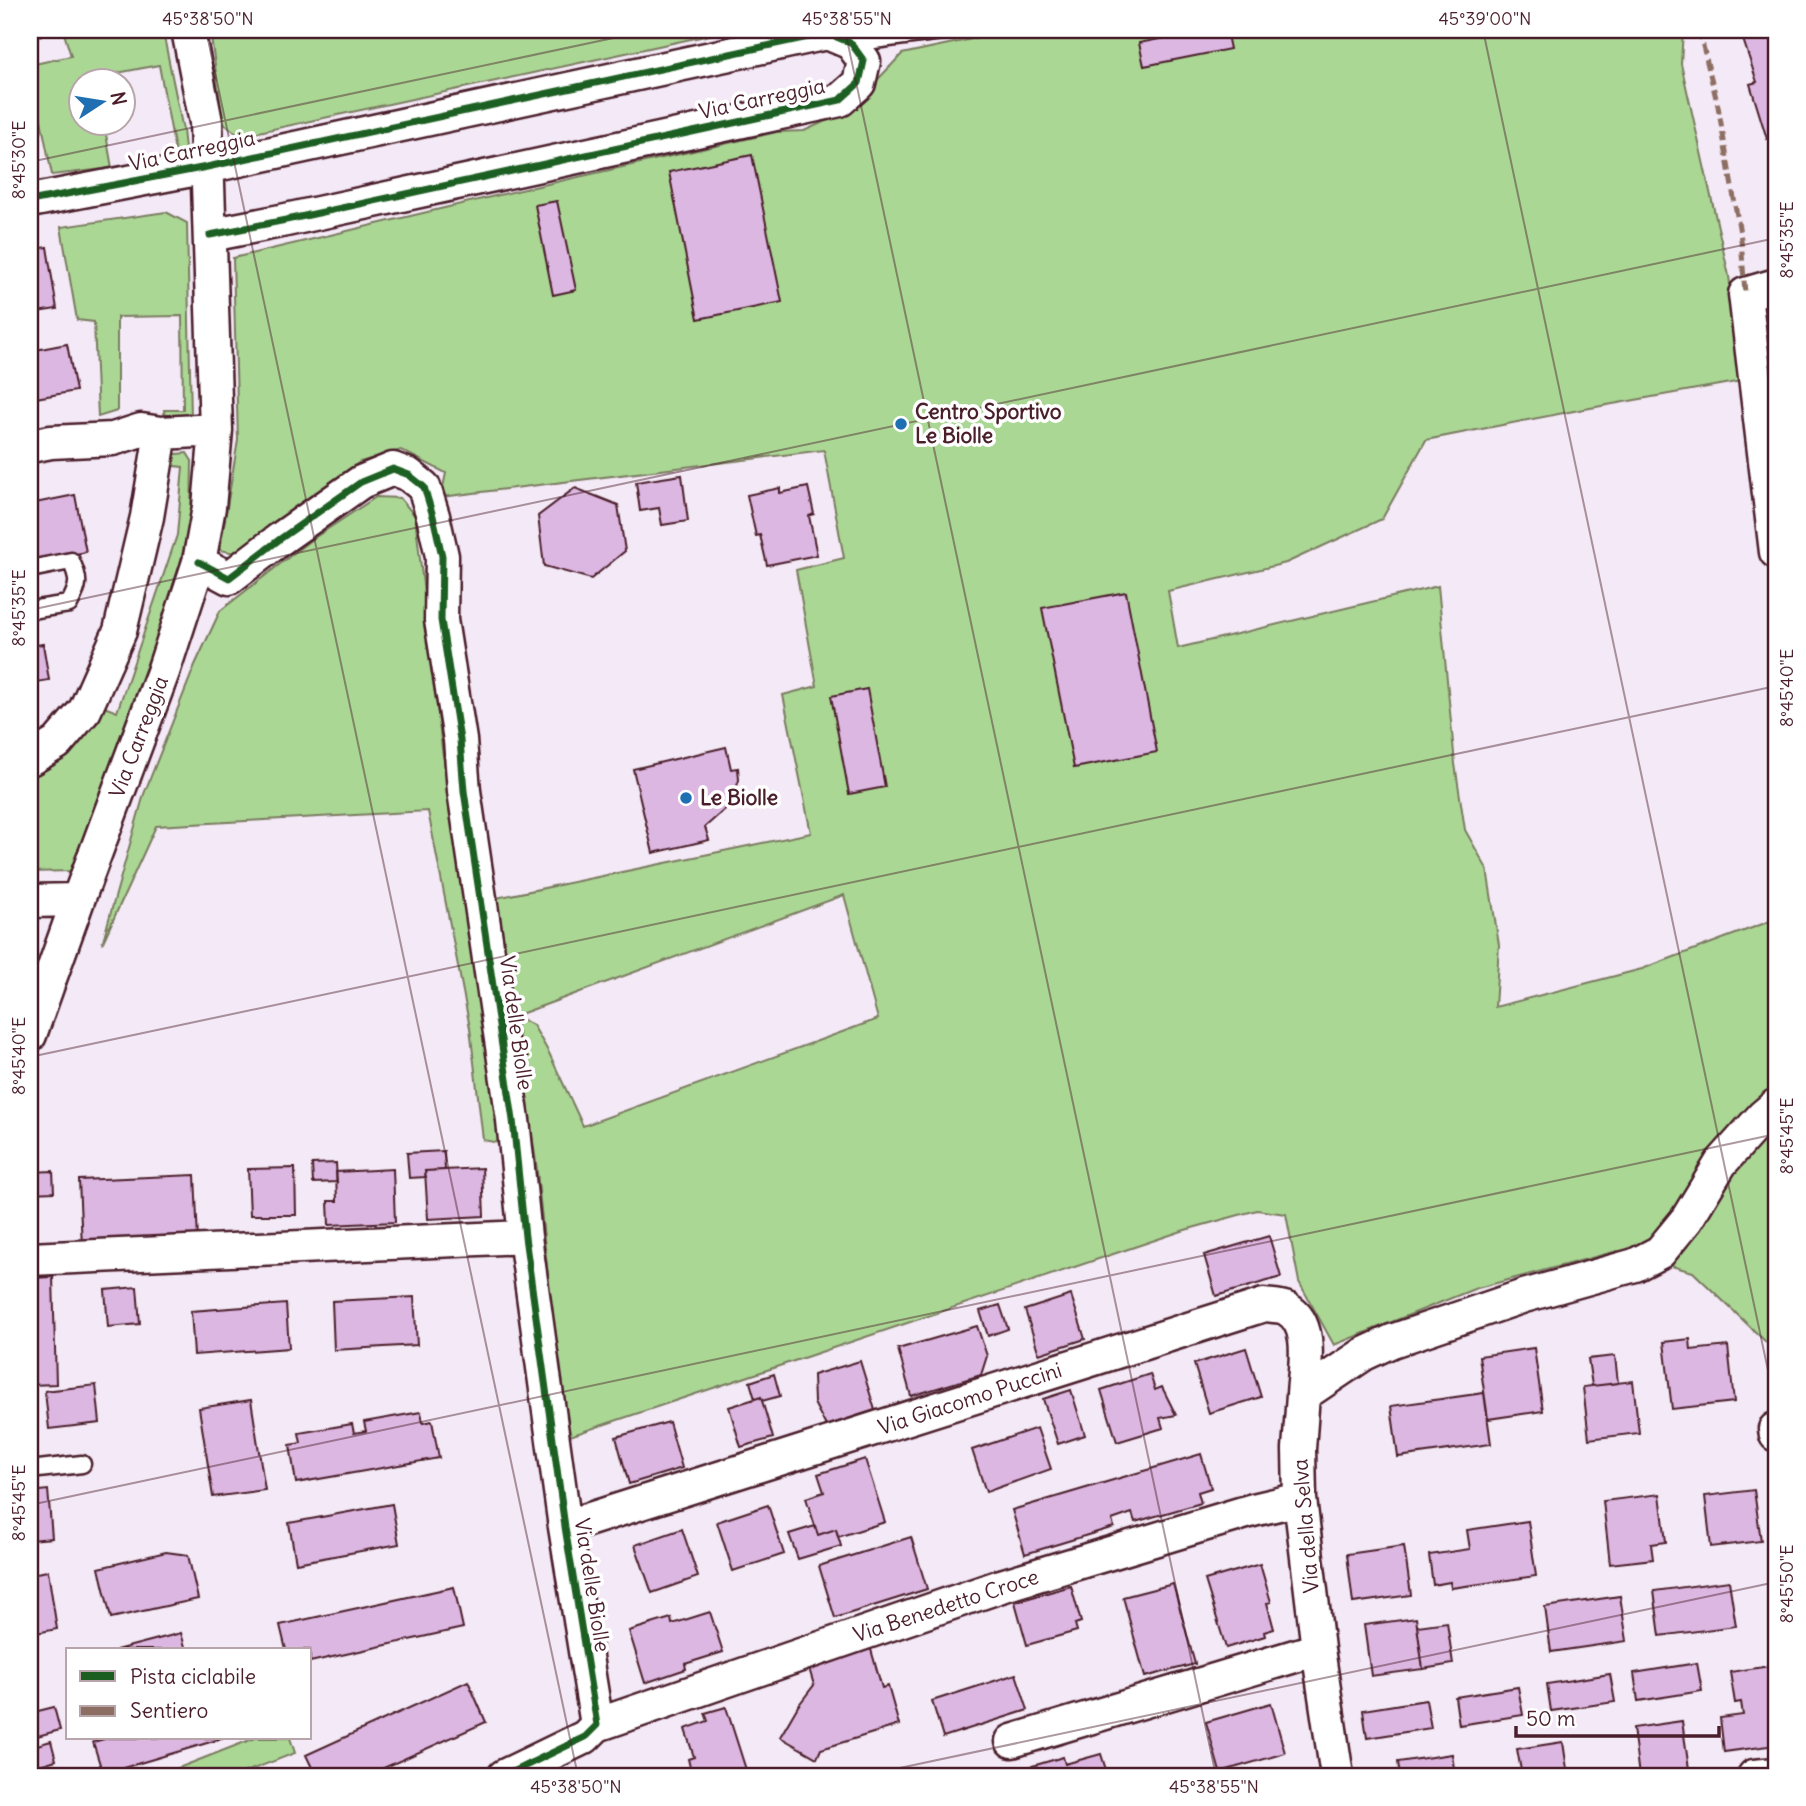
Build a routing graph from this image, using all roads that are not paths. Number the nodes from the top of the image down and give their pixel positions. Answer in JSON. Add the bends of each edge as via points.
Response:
{"nodes":[{"id":1,"x":188,"y":30,"type":"edge"},
{"id":2,"x":950,"y":30,"type":"edge"},
{"id":3,"x":851,"y":43,"type":"junction"},
{"id":4,"x":207,"y":167,"type":"junction"},
{"id":5,"x":30,"y":201,"type":"edge"},
{"id":6,"x":210,"y":235,"type":"junction"},
{"id":7,"x":1776,"y":285,"type":"edge"},
{"id":8,"x":215,"y":430,"type":"junction"},
{"id":9,"x":161,"y":433,"type":"junction"},
{"id":10,"x":30,"y":446,"type":"edge"},
{"id":11,"x":1776,"y":552,"type":"edge"},
{"id":12,"x":199,"y":562,"type":"junction"},
{"id":13,"x":30,"y":569,"type":"edge"},
{"id":14,"x":30,"y":610,"type":"edge"},
{"id":15,"x":30,"y":759,"type":"edge"},
{"id":16,"x":78,"y":900,"type":"junction"},
{"id":17,"x":30,"y":901,"type":"edge"},
{"id":18,"x":30,"y":1035,"type":"edge"},
{"id":19,"x":1776,"y":1105,"type":"edge"},
{"id":20,"x":525,"y":1237,"type":"junction"},
{"id":21,"x":30,"y":1259,"type":"edge"},
{"id":22,"x":1303,"y":1395,"type":"junction"},
{"id":23,"x":1775,"y":1429,"type":"edge"},
{"id":24,"x":1776,"y":1435,"type":"edge"},
{"id":25,"x":82,"y":1464,"type":"dead end"},
{"id":26,"x":30,"y":1470,"type":"edge"},
{"id":27,"x":1300,"y":1499,"type":"junction"},
{"id":28,"x":565,"y":1527,"type":"junction"},
{"id":29,"x":1318,"y":1649,"type":"junction"},
{"id":30,"x":597,"y":1725,"type":"junction"},
{"id":31,"x":1012,"y":1741,"type":"dead end"},
{"id":32,"x":1776,"y":1774,"type":"edge"},
{"id":33,"x":504,"y":1776,"type":"edge"},
{"id":34,"x":1337,"y":1776,"type":"edge"},
{"id":35,"x":1754,"y":1776,"type":"edge"}],
"edges":[{"from":1,"to":4,"type":"street","name":"Via Carreggia","via":[[206,122]]},
{"from":2,"to":3,"type":"lane"},
{"from":3,"to":4,"type":"street","name":"Via Carreggia","via":[[827,33]]},
{"from":3,"to":6,"type":"street","name":"Via Carreggia","via":[[864,61],[859,82],[840,100]]},
{"from":4,"to":5,"type":"street","name":"Via Carreggia"},
{"from":4,"to":6,"type":"street","name":"Via Carreggia"},
{"from":6,"to":8,"type":"street","name":"Via Carreggia"},
{"from":7,"to":11,"type":"street","via":[[1745,294]]},
{"from":8,"to":9,"type":"street"},
{"from":8,"to":12,"type":"street","name":"Via Carreggia"},
{"from":9,"to":10,"type":"street","via":[[141,430],[113,439]]},
{"from":9,"to":15,"type":"street","via":[[120,631],[85,710],[57,743]]},
{"from":12,"to":16,"type":"street","name":"Via Carreggia"},
{"from":12,"to":20,"type":"street","name":"Via delle Biolle","via":[[229,578],[361,482],[393,469],[424,487],[442,556],[441,620],[513,1120]]},
{"from":13,"to":14,"type":"lane","via":[[71,561],[78,576],[69,604]]},
{"from":16,"to":17,"type":"street"},
{"from":16,"to":18,"type":"street","name":"Via Carreggia"},
{"from":19,"to":22,"type":"street","via":[[1721,1163],[1660,1252],[1635,1265],[1524,1296],[1392,1341]]},
{"from":20,"to":21,"type":"street"},
{"from":20,"to":28,"type":"street","name":"Via delle Biolle"},
{"from":22,"to":27,"type":"street","name":"Via della Selva"},
{"from":22,"to":28,"type":"street","name":"Via Giacomo Puccini","via":[[1306,1341],[1300,1321],[1286,1308],[1264,1305]]},
{"from":23,"to":24,"type":"street"},
{"from":25,"to":26,"type":"lane"},
{"from":27,"to":29,"type":"street","name":"Via della Selva"},
{"from":27,"to":30,"type":"street","name":"Via Benedetto Croce","via":[[1001,1586]]},
{"from":28,"to":30,"type":"street","name":"Via delle Biolle"},
{"from":29,"to":31,"type":"street"},
{"from":29,"to":34,"type":"street","name":"Via della Selva"},
{"from":30,"to":33,"type":"street","via":[[585,1737]]},
{"from":32,"to":35,"type":"street"}]}
